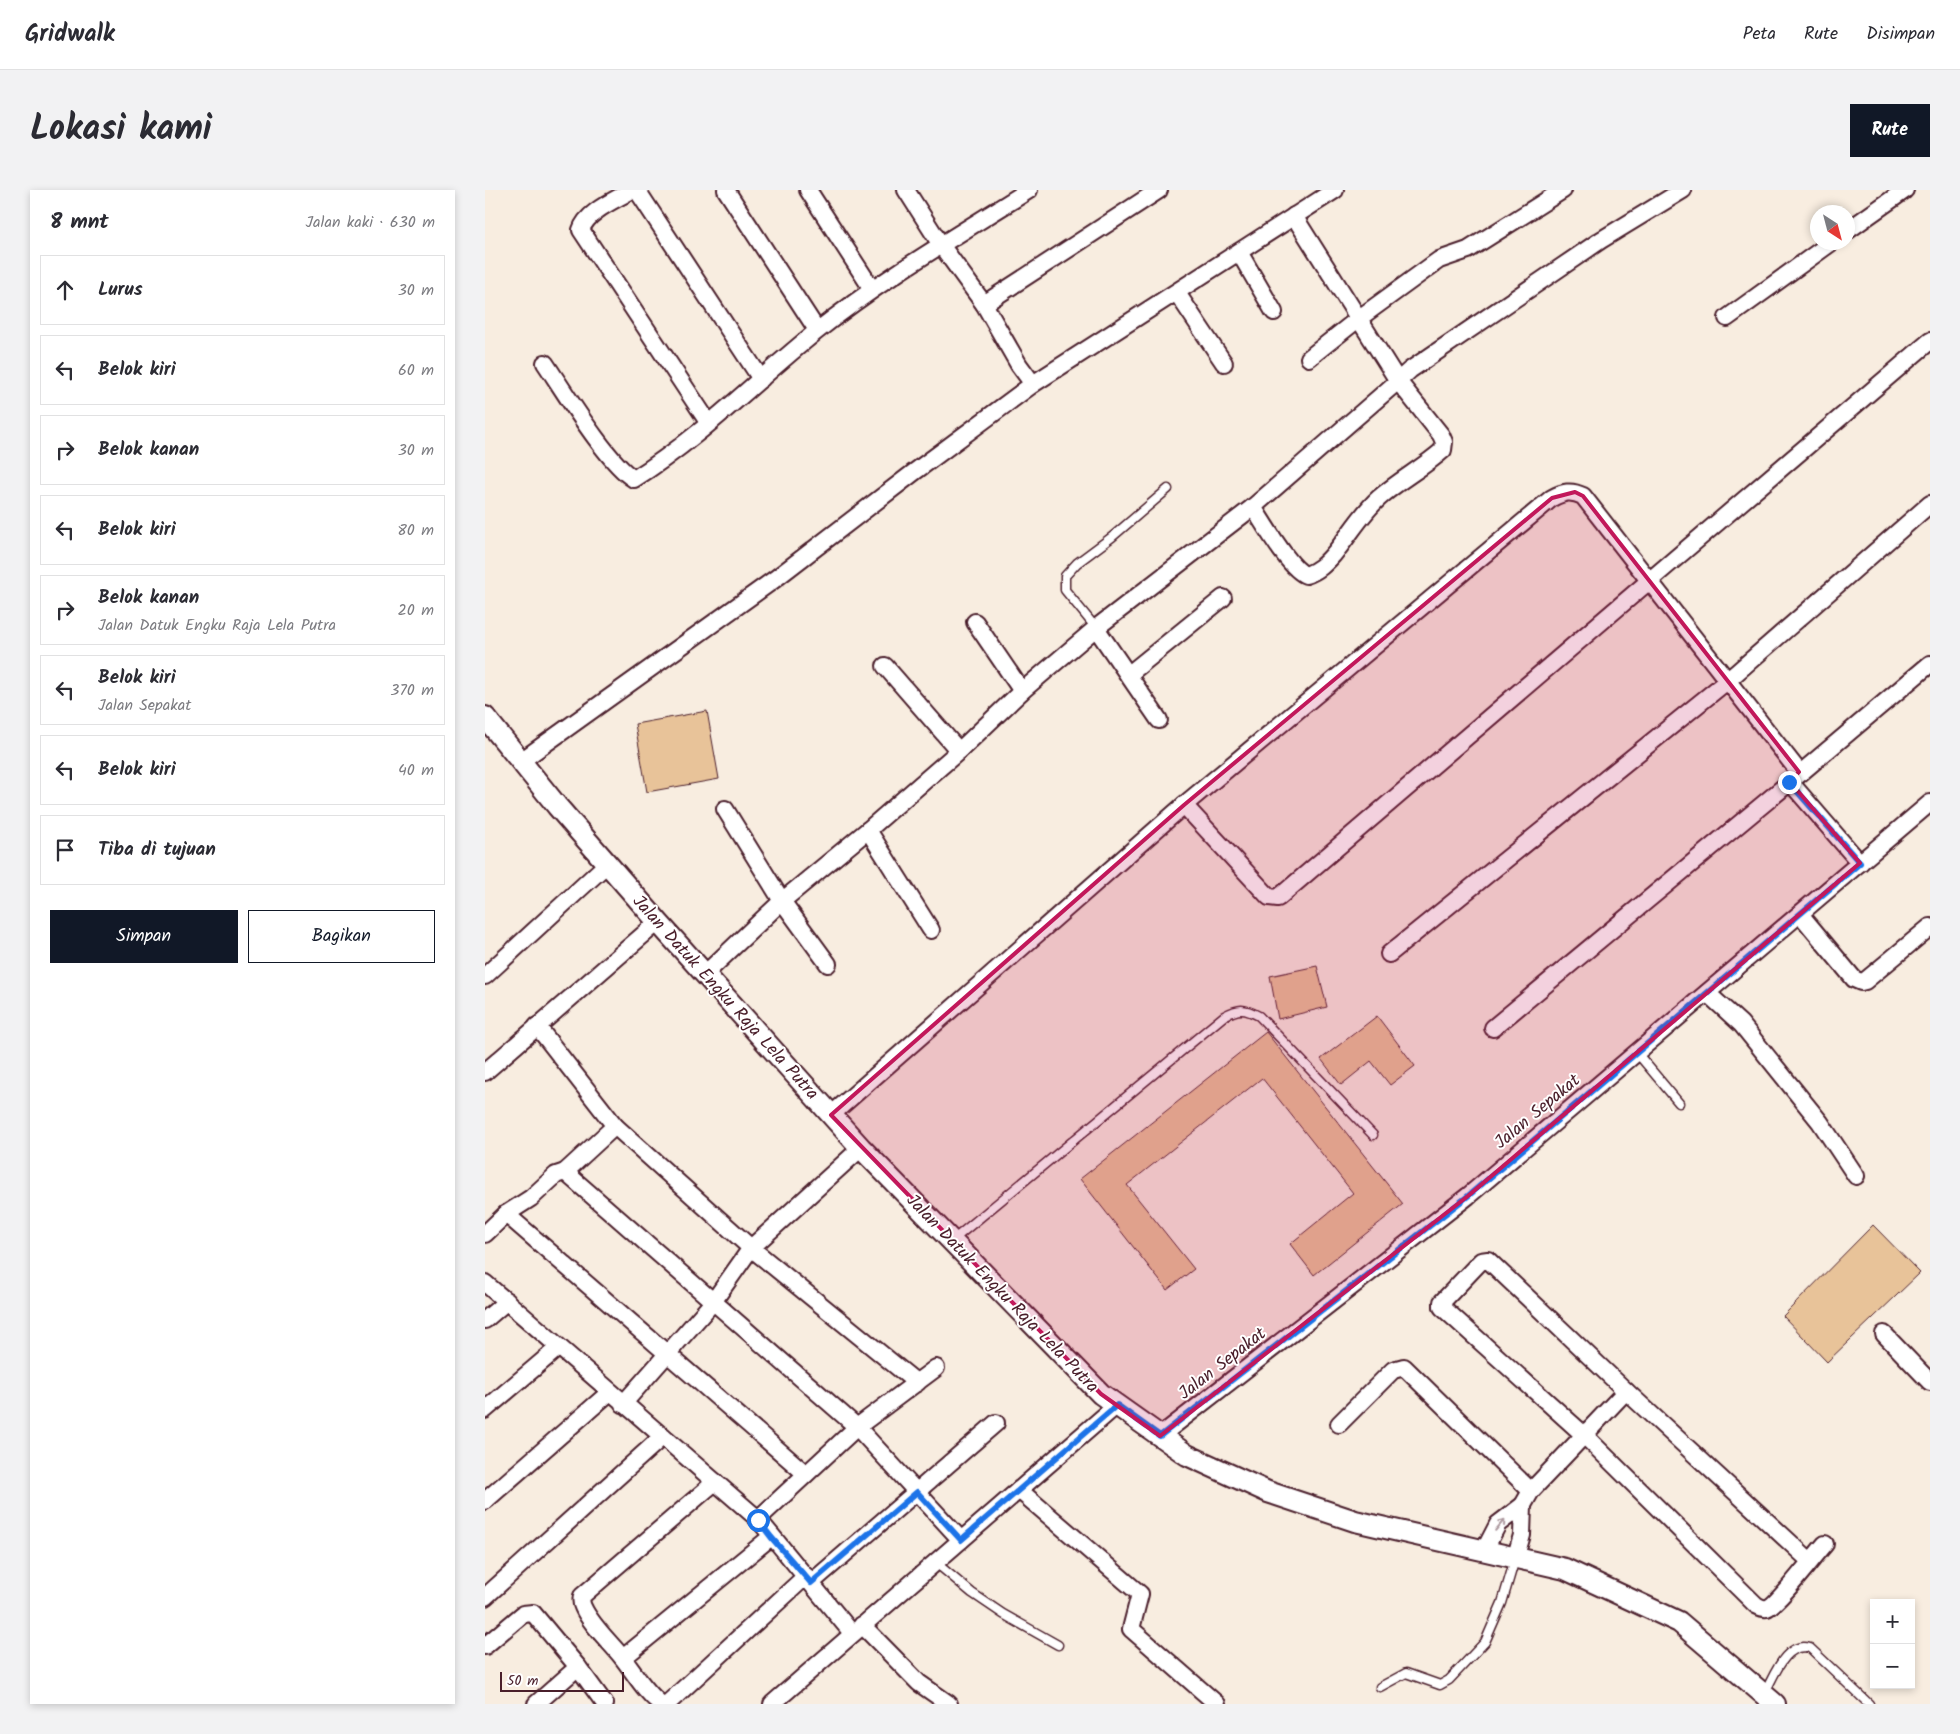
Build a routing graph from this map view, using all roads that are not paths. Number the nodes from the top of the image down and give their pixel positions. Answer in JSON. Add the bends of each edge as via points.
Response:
{"nodes":[{"id":1,"x":632,"y":190,"type":"edge"},
{"id":2,"x":637,"y":190,"type":"edge"},
{"id":3,"x":726,"y":190,"type":"edge"},
{"id":4,"x":808,"y":190,"type":"edge"},
{"id":5,"x":906,"y":190,"type":"edge"},
{"id":6,"x":1029,"y":190,"type":"edge"},
{"id":7,"x":1159,"y":190,"type":"edge"},
{"id":8,"x":1335,"y":190,"type":"edge"},
{"id":9,"x":1563,"y":190,"type":"edge"},
{"id":10,"x":1683,"y":190,"type":"edge"},
{"id":11,"x":1905,"y":190,"type":"edge"},
{"id":12,"x":1294,"y":216,"type":"junction"},
{"id":13,"x":1855,"y":225,"type":"edge"},
{"id":14,"x":941,"y":246,"type":"junction"},
{"id":15,"x":1821,"y":250,"type":"edge"},
{"id":16,"x":1239,"y":252,"type":"junction"},
{"id":17,"x":872,"y":289,"type":"junction"},
{"id":18,"x":1177,"y":293,"type":"junction"},
{"id":19,"x":984,"y":304,"type":"junction"},
{"id":20,"x":1274,"y":312,"type":"dead end"},
{"id":21,"x":1727,"y":318,"type":"dead end"},
{"id":22,"x":1359,"y":319,"type":"junction"},
{"id":23,"x":817,"y":330,"type":"junction"},
{"id":24,"x":1930,"y":341,"type":"edge"},
{"id":25,"x":1309,"y":358,"type":"dead end"},
{"id":26,"x":1224,"y":362,"type":"dead end"},
{"id":27,"x":545,"y":363,"type":"dead end"},
{"id":28,"x":761,"y":379,"type":"junction"},
{"id":29,"x":1398,"y":380,"type":"junction"},
{"id":30,"x":1033,"y":384,"type":"junction"},
{"id":31,"x":708,"y":422,"type":"junction"},
{"id":32,"x":1168,"y":489,"type":"dead end"},
{"id":33,"x":1930,"y":504,"type":"edge"},
{"id":34,"x":1253,"y":507,"type":"junction"},
{"id":35,"x":1649,"y":581,"type":"junction"},
{"id":36,"x":1223,"y":598,"type":"dead end"},
{"id":37,"x":975,"y":622,"type":"dead end"},
{"id":38,"x":1096,"y":628,"type":"junction"},
{"id":39,"x":1930,"y":664,"type":"edge"},
{"id":40,"x":885,"y":666,"type":"dead end"},
{"id":41,"x":1128,"y":675,"type":"junction"},
{"id":42,"x":1727,"y":681,"type":"junction"},
{"id":43,"x":1022,"y":691,"type":"junction"},
{"id":44,"x":485,"y":717,"type":"edge"},
{"id":45,"x":1159,"y":720,"type":"dead end"},
{"id":46,"x":959,"y":750,"type":"junction"},
{"id":47,"x":521,"y":761,"type":"junction"},
{"id":48,"x":1795,"y":777,"type":"junction"},
{"id":49,"x":1930,"y":803,"type":"edge"},
{"id":50,"x":1184,"y":805,"type":"junction"},
{"id":51,"x":725,"y":810,"type":"dead end"},
{"id":52,"x":868,"y":830,"type":"junction"},
{"id":53,"x":608,"y":863,"type":"junction"},
{"id":54,"x":1860,"y":863,"type":"junction"},
{"id":55,"x":782,"y":901,"type":"junction"},
{"id":56,"x":1800,"y":914,"type":"junction"},
{"id":57,"x":658,"y":922,"type":"junction"},
{"id":58,"x":1930,"y":927,"type":"edge"},
{"id":59,"x":931,"y":930,"type":"dead end"},
{"id":60,"x":1389,"y":954,"type":"dead end"},
{"id":61,"x":827,"y":964,"type":"dead end"},
{"id":62,"x":706,"y":973,"type":"junction"},
{"id":63,"x":485,"y":976,"type":"edge"},
{"id":64,"x":1707,"y":993,"type":"junction"},
{"id":65,"x":537,"y":1026,"type":"junction"},
{"id":66,"x":1493,"y":1028,"type":"dead end"},
{"id":67,"x":1637,"y":1052,"type":"junction"},
{"id":68,"x":485,"y":1072,"type":"edge"},
{"id":69,"x":1679,"y":1103,"type":"dead end"},
{"id":70,"x":831,"y":1115,"type":"junction"},
{"id":71,"x":615,"y":1126,"type":"junction"},
{"id":72,"x":1373,"y":1135,"type":"dead end"},
{"id":73,"x":861,"y":1148,"type":"junction"},
{"id":74,"x":565,"y":1172,"type":"junction"},
{"id":75,"x":1856,"y":1176,"type":"dead end"},
{"id":76,"x":506,"y":1214,"type":"junction"},
{"id":77,"x":485,"y":1234,"type":"edge"},
{"id":78,"x":951,"y":1241,"type":"junction"},
{"id":79,"x":751,"y":1248,"type":"junction"},
{"id":80,"x":485,"y":1282,"type":"edge"},
{"id":81,"x":507,"y":1301,"type":"junction"},
{"id":82,"x":713,"y":1302,"type":"junction"},
{"id":83,"x":485,"y":1320,"type":"edge"},
{"id":84,"x":1884,"y":1334,"type":"dead end"},
{"id":85,"x":559,"y":1347,"type":"junction"},
{"id":86,"x":667,"y":1354,"type":"junction"},
{"id":87,"x":936,"y":1368,"type":"dead end"},
{"id":88,"x":1930,"y":1382,"type":"edge"},
{"id":89,"x":917,"y":1383,"type":"junction"},
{"id":90,"x":1625,"y":1391,"type":"junction"},
{"id":91,"x":610,"y":1392,"type":"junction"},
{"id":92,"x":623,"y":1404,"type":"junction"},
{"id":93,"x":1117,"y":1405,"type":"junction"},
{"id":94,"x":485,"y":1410,"type":"edge"},
{"id":95,"x":996,"y":1423,"type":"dead end"},
{"id":96,"x":1339,"y":1424,"type":"dead end"},
{"id":97,"x":857,"y":1427,"type":"junction"},
{"id":98,"x":1584,"y":1435,"type":"junction"},
{"id":99,"x":1160,"y":1436,"type":"junction"},
{"id":100,"x":662,"y":1437,"type":"junction"},
{"id":101,"x":806,"y":1474,"type":"junction"},
{"id":102,"x":715,"y":1482,"type":"junction"},
{"id":103,"x":1019,"y":1490,"type":"junction"},
{"id":104,"x":1531,"y":1490,"type":"junction"},
{"id":105,"x":917,"y":1492,"type":"junction"},
{"id":106,"x":485,"y":1501,"type":"edge"},
{"id":107,"x":1523,"y":1505,"type":"junction"},
{"id":108,"x":758,"y":1520,"type":"junction"},
{"id":109,"x":771,"y":1537,"type":"junction"},
{"id":110,"x":961,"y":1540,"type":"junction"},
{"id":111,"x":1825,"y":1544,"type":"dead end"},
{"id":112,"x":1484,"y":1551,"type":"junction"},
{"id":113,"x":1515,"y":1559,"type":"junction"},
{"id":114,"x":1810,"y":1561,"type":"junction"},
{"id":115,"x":935,"y":1562,"type":"junction"},
{"id":116,"x":809,"y":1579,"type":"junction"},
{"id":117,"x":485,"y":1597,"type":"edge"},
{"id":118,"x":857,"y":1629,"type":"junction"},
{"id":119,"x":1058,"y":1645,"type":"dead end"},
{"id":120,"x":485,"y":1646,"type":"edge"},
{"id":121,"x":623,"y":1658,"type":"junction"},
{"id":122,"x":579,"y":1668,"type":"junction"},
{"id":123,"x":1380,"y":1687,"type":"dead end"},
{"id":124,"x":1770,"y":1699,"type":"edge"},
{"id":125,"x":537,"y":1704,"type":"edge"},
{"id":126,"x":605,"y":1704,"type":"edge"},
{"id":127,"x":661,"y":1704,"type":"edge"},
{"id":128,"x":667,"y":1704,"type":"edge"},
{"id":129,"x":772,"y":1704,"type":"edge"},
{"id":130,"x":949,"y":1704,"type":"edge"},
{"id":131,"x":1217,"y":1704,"type":"edge"},
{"id":132,"x":1869,"y":1704,"type":"edge"}],
"edges":[{"from":1,"to":31,"type":"street","via":[[589,217],[581,230]]},
{"from":2,"to":28,"type":"street"},
{"from":3,"to":23,"type":"street"},
{"from":4,"to":17,"type":"street"},
{"from":5,"to":14,"type":"street"},
{"from":6,"to":14,"type":"street"},
{"from":7,"to":19,"type":"street"},
{"from":8,"to":12,"type":"street"},
{"from":9,"to":22,"type":"street","via":[[1469,250],[1439,260]]},
{"from":10,"to":29,"type":"street","via":[[1601,240]]},
{"from":11,"to":13,"type":"street"},
{"from":12,"to":16,"type":"street"},
{"from":12,"to":22,"type":"street"},
{"from":14,"to":17,"type":"street"},
{"from":14,"to":19,"type":"street"},
{"from":15,"to":21,"type":"street"},
{"from":16,"to":18,"type":"street"},
{"from":16,"to":20,"type":"street"},
{"from":17,"to":23,"type":"street"},
{"from":18,"to":26,"type":"street"},
{"from":18,"to":30,"type":"street"},
{"from":19,"to":30,"type":"street","via":[[1019,366]]},
{"from":22,"to":25,"type":"street"},
{"from":22,"to":29,"type":"street"},
{"from":23,"to":28,"type":"street"},
{"from":24,"to":35,"type":"street"},
{"from":27,"to":31,"type":"street","via":[[600,443],[634,479],[661,462]]},
{"from":28,"to":31,"type":"street"},
{"from":29,"to":34,"type":"street"},
{"from":29,"to":34,"type":"street","via":[[1441,435],[1443,450],[1377,500],[1320,569],[1306,575],[1300,573]]},
{"from":30,"to":47,"type":"street","via":[[775,579]]},
{"from":32,"to":38,"type":"lane","via":[[1065,576],[1065,590]]},
{"from":33,"to":42,"type":"street"},
{"from":34,"to":38,"type":"street"},
{"from":35,"to":42,"type":"street"},
{"from":35,"to":50,"type":"street","via":[[1583,496],[1575,492],[1559,494]]},
{"from":35,"to":50,"type":"street","via":[[1278,898],[1269,897]]},
{"from":36,"to":41,"type":"street"},
{"from":37,"to":43,"type":"street"},
{"from":38,"to":41,"type":"street"},
{"from":38,"to":43,"type":"street"},
{"from":39,"to":48,"type":"street"},
{"from":40,"to":46,"type":"street"},
{"from":41,"to":45,"type":"street"},
{"from":42,"to":48,"type":"street"},
{"from":42,"to":60,"type":"street"},
{"from":43,"to":46,"type":"street"},
{"from":44,"to":47,"type":"street","name":"Jalan Datuk Engku Raja Lela Putra"},
{"from":46,"to":52,"type":"street"},
{"from":47,"to":53,"type":"street","name":"Jalan Datuk Engku Raja Lela Putra"},
{"from":48,"to":54,"type":"street"},
{"from":48,"to":66,"type":"street"},
{"from":49,"to":54,"type":"street","name":"Jalan Sepakat"},
{"from":50,"to":70,"type":"street"},
{"from":51,"to":55,"type":"street"},
{"from":52,"to":55,"type":"street"},
{"from":52,"to":59,"type":"street"},
{"from":53,"to":57,"type":"street","name":"Jalan Datuk Engku Raja Lela Putra"},
{"from":53,"to":63,"type":"street"},
{"from":54,"to":56,"type":"street","name":"Jalan Sepakat"},
{"from":55,"to":61,"type":"street"},
{"from":55,"to":62,"type":"street"},
{"from":56,"to":58,"type":"street","via":[[1854,979],[1861,982]]},
{"from":56,"to":64,"type":"street","name":"Jalan Sepakat"},
{"from":57,"to":62,"type":"street","name":"Jalan Datuk Engku Raja Lela Putra"},
{"from":57,"to":65,"type":"street"},
{"from":62,"to":70,"type":"street","name":"Jalan Datuk Engku Raja Lela Putra"},
{"from":64,"to":67,"type":"street","name":"Jalan Sepakat"},
{"from":64,"to":75,"type":"street","via":[[1741,1024],[1820,1122]]},
{"from":65,"to":68,"type":"street"},
{"from":65,"to":71,"type":"street"},
{"from":67,"to":69,"type":"lane"},
{"from":67,"to":99,"type":"street","name":"Jalan Sepakat","via":[[1468,1196]]},
{"from":70,"to":73,"type":"street","name":"Jalan Datuk Engku Raja Lela Putra"},
{"from":71,"to":74,"type":"street"},
{"from":71,"to":79,"type":"street"},
{"from":72,"to":78,"type":"lane","via":[[1259,1016],[1247,1010],[1235,1010]]},
{"from":73,"to":78,"type":"street","name":"Jalan Datuk Engku Raja Lela Putra"},
{"from":73,"to":79,"type":"street"},
{"from":74,"to":76,"type":"street","via":[[556,1175],[531,1198]]},
{"from":74,"to":82,"type":"street"},
{"from":76,"to":77,"type":"street"},
{"from":76,"to":86,"type":"street"},
{"from":78,"to":93,"type":"street","name":"Jalan Datuk Engku Raja Lela Putra","via":[[1101,1394]]},
{"from":79,"to":82,"type":"street"},
{"from":79,"to":89,"type":"street"},
{"from":80,"to":81,"type":"street"},
{"from":81,"to":83,"type":"street"},
{"from":81,"to":85,"type":"street"},
{"from":82,"to":86,"type":"street"},
{"from":82,"to":97,"type":"street"},
{"from":84,"to":88,"type":"street"},
{"from":85,"to":91,"type":"street"},
{"from":85,"to":94,"type":"street"},
{"from":86,"to":92,"type":"street"},
{"from":86,"to":101,"type":"street"},
{"from":87,"to":89,"type":"street"},
{"from":89,"to":97,"type":"street"},
{"from":90,"to":98,"type":"street"},
{"from":90,"to":98,"type":"street","via":[[1488,1260],[1481,1261],[1442,1302],[1442,1307]]},
{"from":90,"to":114,"type":"street"},
{"from":91,"to":92,"type":"street"},
{"from":91,"to":106,"type":"street"},
{"from":92,"to":100,"type":"street"},
{"from":93,"to":99,"type":"street","name":"Jalan Datuk Engku Raja Lela Putra"},
{"from":93,"to":103,"type":"street"},
{"from":95,"to":105,"type":"street"},
{"from":96,"to":104,"type":"street","via":[[1393,1370],[1404,1366]]},
{"from":97,"to":101,"type":"street"},
{"from":97,"to":105,"type":"street"},
{"from":98,"to":104,"type":"street"},
{"from":98,"to":114,"type":"street","via":[[1756,1605],[1769,1608]]},
{"from":99,"to":112,"type":"street","name":"Jalan Datuk Engku Raja Lela Putra","via":[[1187,1455],[1268,1492],[1355,1521]]},
{"from":100,"to":102,"type":"street"},
{"from":100,"to":117,"type":"street"},
{"from":101,"to":108,"type":"street"},
{"from":102,"to":108,"type":"street"},
{"from":102,"to":121,"type":"street","via":[[582,1596],[584,1610]]},
{"from":103,"to":110,"type":"street"},
{"from":103,"to":131,"type":"street","via":[[1140,1594],[1131,1629]]},
{"from":104,"to":107,"type":"street"},
{"from":105,"to":110,"type":"street"},
{"from":105,"to":116,"type":"street"},
{"from":112,"to":107,"type":"street","one_way":true,"via":[[1498,1524]]},
{"from":107,"to":113,"type":"street","via":[[1522,1535]]},
{"from":108,"to":109,"type":"street"},
{"from":109,"to":116,"type":"street"},
{"from":109,"to":121,"type":"street"},
{"from":110,"to":115,"type":"street"},
{"from":111,"to":114,"type":"street"},
{"from":112,"to":113,"type":"street","name":"Jalan Datuk Engku Raja Lela Putra"},
{"from":113,"to":123,"type":"lane","via":[[1485,1642],[1449,1680],[1440,1685],[1406,1673]]},
{"from":113,"to":124,"type":"street","name":"Jalan Datuk Engku Raja Lela Putra","via":[[1565,1569],[1679,1622]]},
{"from":115,"to":118,"type":"street"},
{"from":115,"to":119,"type":"lane","via":[[1003,1614]]},
{"from":116,"to":118,"type":"street"},
{"from":116,"to":128,"type":"street"},
{"from":118,"to":129,"type":"street"},
{"from":118,"to":130,"type":"street","via":[[919,1683]]},
{"from":120,"to":122,"type":"street","via":[[526,1612],[533,1613]]},
{"from":121,"to":127,"type":"street"},
{"from":122,"to":125,"type":"street"},
{"from":122,"to":126,"type":"street"},
{"from":124,"to":132,"type":"lane","via":[[1784,1658],[1804,1646],[1810,1648]]}]}
